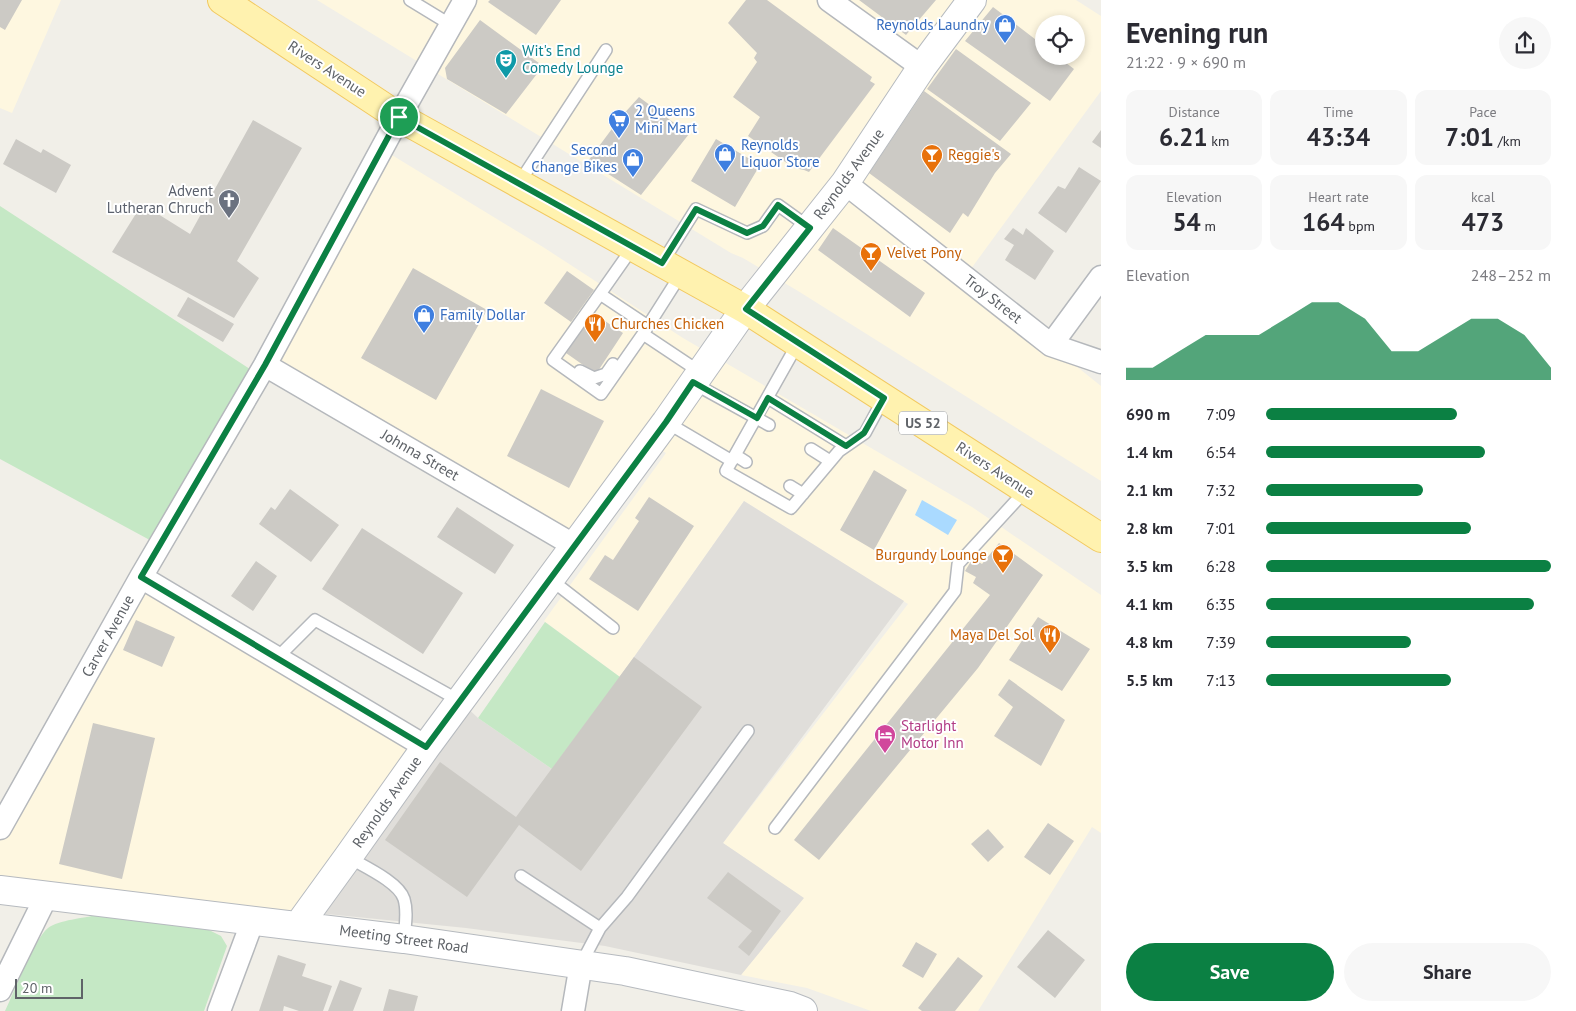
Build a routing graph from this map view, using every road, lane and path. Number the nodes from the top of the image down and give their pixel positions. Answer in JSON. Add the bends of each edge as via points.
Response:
{"nodes":[{"id":1,"x":410,"y":0,"type":"edge"},
{"id":2,"x":465,"y":0,"type":"edge"},
{"id":3,"x":828,"y":0,"type":"edge"},
{"id":4,"x":972,"y":0,"type":"edge"},
{"id":5,"x":235,"y":4,"type":"edge"},
{"id":6,"x":451,"y":25,"type":"junction"},
{"id":7,"x":606,"y":50,"type":"dead end"},
{"id":8,"x":922,"y":67,"type":"junction"},
{"id":9,"x":399,"y":117,"type":"junction"},
{"id":10,"x":519,"y":183,"type":"junction"},
{"id":11,"x":845,"y":183,"type":"junction"},
{"id":12,"x":810,"y":228,"type":"junction"},
{"id":13,"x":634,"y":247,"type":"junction"},
{"id":14,"x":672,"y":268,"type":"junction"},
{"id":15,"x":1101,"y":277,"type":"edge"},
{"id":16,"x":600,"y":294,"type":"junction"},
{"id":17,"x":746,"y":309,"type":"junction"},
{"id":18,"x":643,"y":334,"type":"junction"},
{"id":19,"x":798,"y":343,"type":"junction"},
{"id":20,"x":1051,"y":345,"type":"junction"},
{"id":21,"x":1101,"y":362,"type":"edge"},
{"id":22,"x":265,"y":365,"type":"junction"},
{"id":23,"x":564,"y":367,"type":"junction"},
{"id":24,"x":697,"y":377,"type":"junction"},
{"id":25,"x":768,"y":398,"type":"junction"},
{"id":26,"x":884,"y":398,"type":"junction"},
{"id":27,"x":757,"y":418,"type":"junction"},
{"id":28,"x":666,"y":422,"type":"junction"},
{"id":29,"x":769,"y":425,"type":"dead end"},
{"id":30,"x":846,"y":446,"type":"junction"},
{"id":31,"x":811,"y":449,"type":"dead end"},
{"id":32,"x":733,"y":458,"type":"junction"},
{"id":33,"x":830,"y":461,"type":"junction"},
{"id":34,"x":746,"y":462,"type":"dead end"},
{"id":35,"x":790,"y":486,"type":"dead end"},
{"id":36,"x":1026,"y":490,"type":"junction"},
{"id":37,"x":803,"y":494,"type":"junction"},
{"id":38,"x":1101,"y":538,"type":"edge"},
{"id":39,"x":575,"y":546,"type":"junction"},
{"id":40,"x":141,"y":577,"type":"junction"},
{"id":41,"x":550,"y":579,"type":"junction"},
{"id":42,"x":612,"y":628,"type":"dead end"},
{"id":43,"x":277,"y":658,"type":"junction"},
{"id":44,"x":460,"y":701,"type":"junction"},
{"id":45,"x":748,"y":731,"type":"dead end"},
{"id":46,"x":426,"y":747,"type":"junction"},
{"id":47,"x":0,"y":828,"type":"edge"},
{"id":48,"x":775,"y":828,"type":"dead end"},
{"id":49,"x":348,"y":857,"type":"junction"},
{"id":50,"x":521,"y":876,"type":"dead end"},
{"id":51,"x":0,"y":890,"type":"edge"},
{"id":52,"x":46,"y":895,"type":"junction"},
{"id":53,"x":253,"y":920,"type":"junction"},
{"id":54,"x":298,"y":926,"type":"junction"},
{"id":55,"x":600,"y":928,"type":"junction"},
{"id":56,"x":404,"y":939,"type":"junction"},
{"id":57,"x":581,"y":964,"type":"junction"},
{"id":58,"x":0,"y":990,"type":"edge"},
{"id":59,"x":219,"y":1011,"type":"edge"},
{"id":60,"x":573,"y":1011,"type":"edge"},
{"id":61,"x":803,"y":1011,"type":"edge"}],
"edges":[{"from":1,"to":6,"type":"lane"},
{"from":2,"to":6,"type":"street","name":"Carver Avenue"},
{"from":3,"to":8,"type":"street"},
{"from":4,"to":8,"type":"street","name":"Reynolds Avenue"},
{"from":5,"to":9,"type":"main road","name":"Rivers Avenue","number":"US 52"},
{"from":6,"to":9,"type":"street","name":"Carver Avenue"},
{"from":7,"to":10,"type":"lane"},
{"from":8,"to":11,"type":"street","name":"Reynolds Avenue"},
{"from":9,"to":10,"type":"main road","name":"Rivers Avenue","number":"US 52"},
{"from":9,"to":22,"type":"street","name":"Carver Avenue"},
{"from":10,"to":13,"type":"main road","name":"Rivers Avenue","number":"US 52"},
{"from":11,"to":12,"type":"street","name":"Reynolds Avenue"},
{"from":11,"to":20,"type":"street","name":"Troy Street"},
{"from":12,"to":14,"type":"lane","via":[[778,205],[763,226],[747,233],[696,209]]},
{"from":12,"to":17,"type":"street","name":"Reynolds Avenue"},
{"from":13,"to":14,"type":"main road","name":"Rivers Avenue","number":"US 52"},
{"from":13,"to":16,"type":"lane"},
{"from":14,"to":17,"type":"main road","name":"Rivers Avenue","number":"US 52"},
{"from":14,"to":18,"type":"lane"},
{"from":15,"to":20,"type":"street"},
{"from":16,"to":18,"type":"lane"},
{"from":16,"to":23,"type":"lane","via":[[553,360]]},
{"from":17,"to":19,"type":"main road","name":"Rivers Avenue","number":"US 52"},
{"from":17,"to":24,"type":"street","name":"Reynolds Avenue"},
{"from":18,"to":23,"type":"lane","via":[[624,348],[606,374],[594,378],[575,368]]},
{"from":18,"to":23,"type":"lane","via":[[601,394]]},
{"from":18,"to":24,"type":"lane"},
{"from":19,"to":25,"type":"lane"},
{"from":19,"to":26,"type":"main road","name":"Rivers Avenue","number":"US 52"},
{"from":20,"to":21,"type":"street","name":"Troy Street"},
{"from":22,"to":39,"type":"street","name":"Johnna Street"},
{"from":22,"to":40,"type":"street","name":"Carver Avenue"},
{"from":24,"to":27,"type":"lane"},
{"from":24,"to":28,"type":"street","name":"Reynolds Avenue"},
{"from":25,"to":27,"type":"lane"},
{"from":25,"to":30,"type":"lane"},
{"from":26,"to":30,"type":"lane","via":[[864,433]]},
{"from":26,"to":36,"type":"main road","name":"Rivers Avenue","number":"US 52"},
{"from":27,"to":29,"type":"lane"},
{"from":27,"to":32,"type":"lane"},
{"from":28,"to":32,"type":"lane"},
{"from":28,"to":39,"type":"street","name":"Reynolds Avenue"},
{"from":30,"to":33,"type":"lane"},
{"from":31,"to":33,"type":"lane"},
{"from":32,"to":34,"type":"lane"},
{"from":32,"to":37,"type":"lane","via":[[726,471],[791,508]]},
{"from":33,"to":37,"type":"lane"},
{"from":35,"to":37,"type":"lane"},
{"from":36,"to":38,"type":"main road","name":"Rivers Avenue","number":"US 52"},
{"from":36,"to":48,"type":"lane","via":[[958,564],[956,591]]},
{"from":39,"to":41,"type":"street","name":"Reynolds Avenue"},
{"from":40,"to":43,"type":"street"},
{"from":40,"to":47,"type":"street","name":"Carver Avenue"},
{"from":41,"to":42,"type":"lane"},
{"from":41,"to":44,"type":"street","name":"Reynolds Avenue"},
{"from":43,"to":44,"type":"lane","via":[[315,620]]},
{"from":43,"to":46,"type":"street"},
{"from":44,"to":46,"type":"street","name":"Reynolds Avenue"},
{"from":45,"to":55,"type":"lane","via":[[627,897]]},
{"from":46,"to":49,"type":"street","name":"Reynolds Avenue"},
{"from":49,"to":54,"type":"street","name":"Reynolds Avenue"},
{"from":49,"to":56,"type":"lane","via":[[394,885],[404,898]]},
{"from":50,"to":55,"type":"lane"},
{"from":51,"to":52,"type":"street","name":"Meeting Street Road"},
{"from":52,"to":53,"type":"street","name":"Meeting Street Road"},
{"from":52,"to":58,"type":"street"},
{"from":53,"to":54,"type":"street","name":"Meeting Street Road"},
{"from":53,"to":59,"type":"street"},
{"from":54,"to":56,"type":"street","name":"Meeting Street Road"},
{"from":55,"to":57,"type":"lane"},
{"from":56,"to":57,"type":"street","name":"Meeting Street Road"},
{"from":57,"to":60,"type":"street"},
{"from":57,"to":61,"type":"street","name":"Meeting Street Road","via":[[625,970]]}]}
